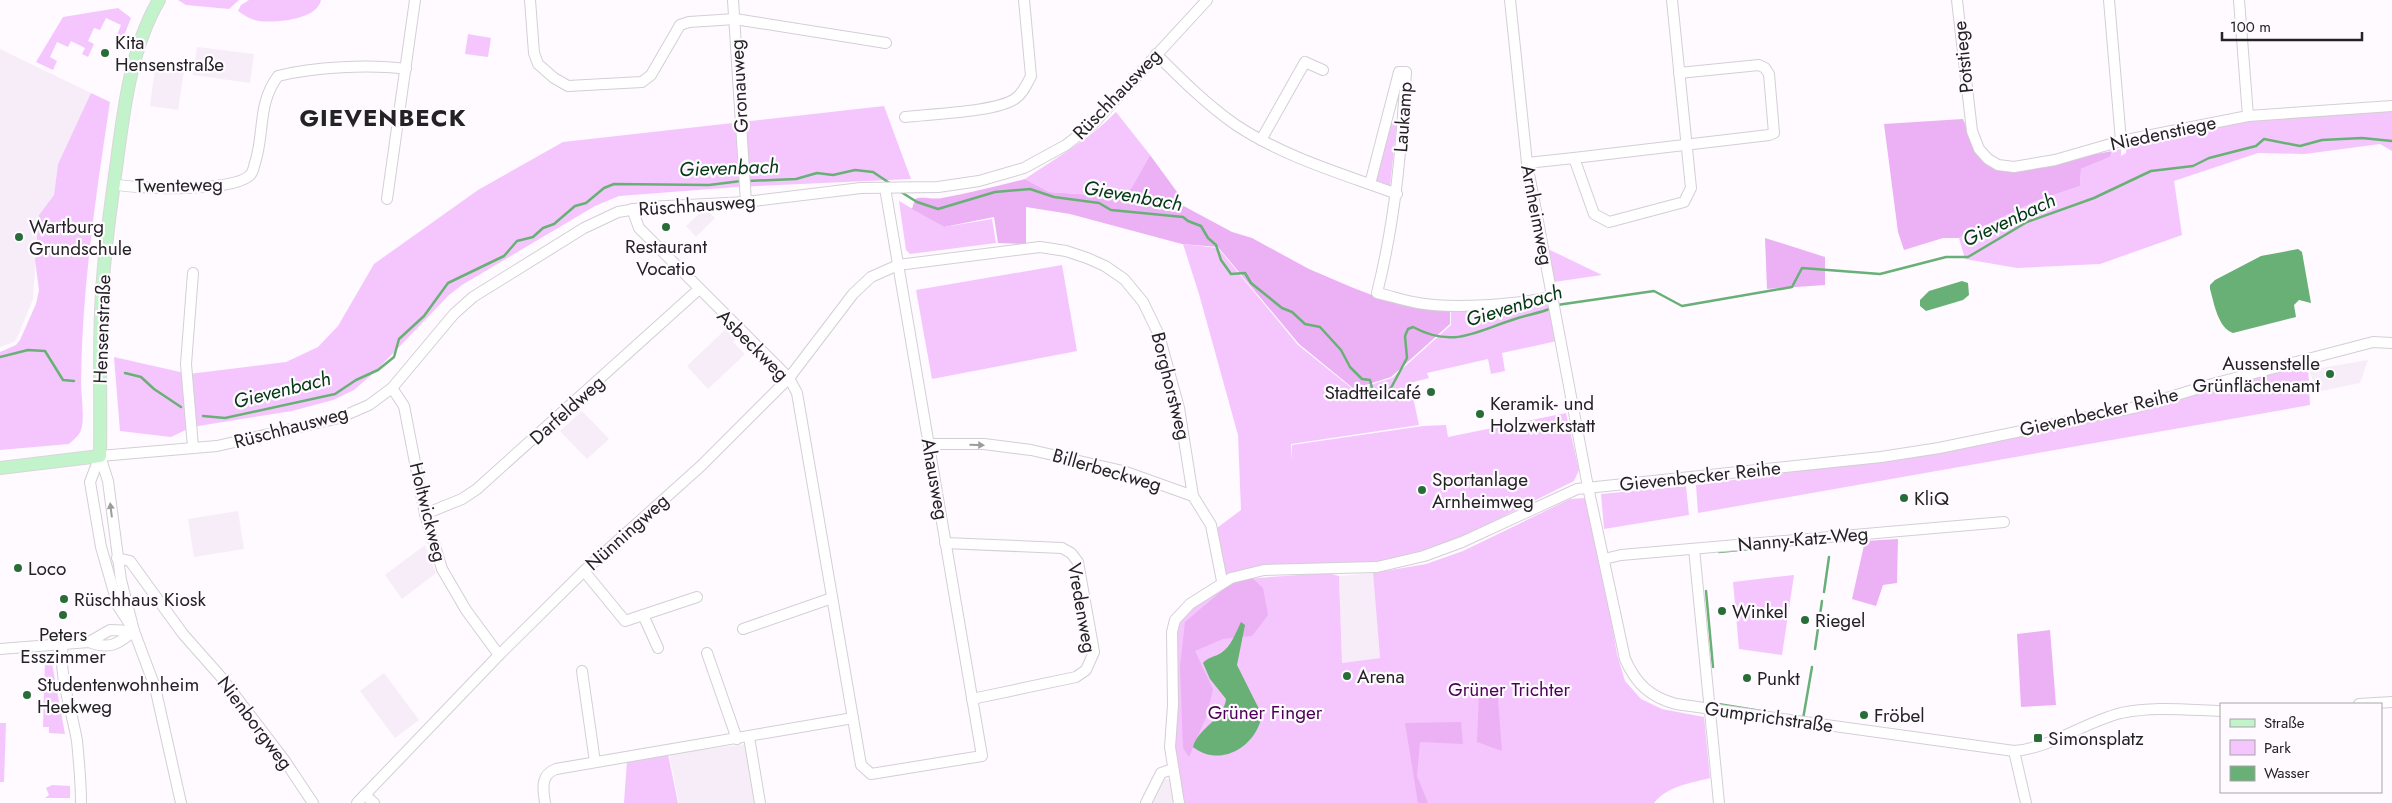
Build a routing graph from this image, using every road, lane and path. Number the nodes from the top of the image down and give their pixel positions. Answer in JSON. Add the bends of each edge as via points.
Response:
{"nodes":[{"id":1,"x":159,"y":0,"type":"edge"},
{"id":2,"x":415,"y":0,"type":"edge"},
{"id":3,"x":530,"y":0,"type":"edge"},
{"id":4,"x":733,"y":0,"type":"edge"},
{"id":5,"x":1024,"y":0,"type":"edge"},
{"id":6,"x":1207,"y":0,"type":"edge"},
{"id":7,"x":1510,"y":0,"type":"edge"},
{"id":8,"x":1672,"y":0,"type":"edge"},
{"id":9,"x":1957,"y":0,"type":"edge"},
{"id":10,"x":2109,"y":0,"type":"edge"},
{"id":11,"x":2239,"y":0,"type":"edge"},
{"id":12,"x":735,"y":19,"type":"junction"},
{"id":13,"x":886,"y":43,"type":"dead end"},
{"id":14,"x":1156,"y":54,"type":"junction"},
{"id":15,"x":406,"y":69,"type":"junction"},
{"id":16,"x":1323,"y":70,"type":"dead end"},
{"id":17,"x":1679,"y":73,"type":"junction"},
{"id":18,"x":2392,"y":106,"type":"edge"},
{"id":19,"x":1970,"y":113,"type":"joint"},
{"id":20,"x":2248,"y":116,"type":"junction"},
{"id":21,"x":905,"y":117,"type":"dead end"},
{"id":22,"x":1260,"y":140,"type":"junction"},
{"id":23,"x":2121,"y":141,"type":"junction"},
{"id":24,"x":1686,"y":144,"type":"junction"},
{"id":25,"x":1574,"y":158,"type":"junction"},
{"id":26,"x":1527,"y":162,"type":"junction"},
{"id":27,"x":113,"y":184,"type":"junction"},
{"id":28,"x":1370,"y":184,"type":"junction"},
{"id":29,"x":885,"y":188,"type":"junction"},
{"id":30,"x":1397,"y":194,"type":"junction"},
{"id":31,"x":388,"y":199,"type":"dead end"},
{"id":32,"x":746,"y":202,"type":"junction"},
{"id":33,"x":632,"y":209,"type":"junction"},
{"id":34,"x":898,"y":265,"type":"junction"},
{"id":35,"x":193,"y":273,"type":"dead end"},
{"id":36,"x":698,"y":290,"type":"junction"},
{"id":37,"x":1553,"y":297,"type":"junction"},
{"id":38,"x":2392,"y":343,"type":"edge"},
{"id":39,"x":789,"y":378,"type":"junction"},
{"id":40,"x":392,"y":388,"type":"junction"},
{"id":41,"x":929,"y":444,"type":"junction"},
{"id":42,"x":193,"y":447,"type":"junction"},
{"id":43,"x":100,"y":456,"type":"junction"},
{"id":44,"x":0,"y":468,"type":"edge"},
{"id":45,"x":1588,"y":487,"type":"junction"},
{"id":46,"x":1193,"y":496,"type":"junction"},
{"id":47,"x":425,"y":514,"type":"junction"},
{"id":48,"x":2004,"y":522,"type":"dead end"},
{"id":49,"x":946,"y":543,"type":"junction"},
{"id":50,"x":1694,"y":549,"type":"junction"},
{"id":51,"x":117,"y":558,"type":"junction"},
{"id":52,"x":1604,"y":559,"type":"junction"},
{"id":53,"x":584,"y":571,"type":"junction"},
{"id":54,"x":1222,"y":581,"type":"junction"},
{"id":55,"x":697,"y":597,"type":"dead end"},
{"id":56,"x":832,"y":598,"type":"junction"},
{"id":57,"x":644,"y":615,"type":"junction"},
{"id":58,"x":743,"y":629,"type":"dead end"},
{"id":59,"x":134,"y":631,"type":"junction"},
{"id":60,"x":89,"y":642,"type":"junction"},
{"id":61,"x":63,"y":644,"type":"junction"},
{"id":62,"x":658,"y":648,"type":"dead end"},
{"id":63,"x":0,"y":649,"type":"edge"},
{"id":64,"x":707,"y":653,"type":"dead end"},
{"id":65,"x":499,"y":655,"type":"junction"},
{"id":66,"x":582,"y":671,"type":"dead end"},
{"id":67,"x":972,"y":699,"type":"junction"},
{"id":68,"x":2392,"y":702,"type":"edge"},
{"id":69,"x":2375,"y":703,"type":"edge"},
{"id":70,"x":1708,"y":708,"type":"junction"},
{"id":71,"x":2220,"y":711,"type":"edge"},
{"id":72,"x":853,"y":718,"type":"junction"},
{"id":73,"x":748,"y":737,"type":"junction"},
{"id":74,"x":737,"y":739,"type":"junction"},
{"id":75,"x":2014,"y":752,"type":"junction"},
{"id":76,"x":969,"y":759,"type":"joint"},
{"id":77,"x":595,"y":762,"type":"junction"},
{"id":78,"x":1173,"y":769,"type":"junction"},
{"id":79,"x":365,"y":794,"type":"junction"},
{"id":80,"x":81,"y":803,"type":"edge"},
{"id":81,"x":181,"y":803,"type":"edge"},
{"id":82,"x":313,"y":803,"type":"edge"},
{"id":83,"x":357,"y":803,"type":"edge"},
{"id":84,"x":374,"y":803,"type":"edge"},
{"id":85,"x":545,"y":803,"type":"edge"},
{"id":86,"x":760,"y":803,"type":"edge"},
{"id":87,"x":1146,"y":803,"type":"edge"},
{"id":88,"x":1178,"y":803,"type":"edge"},
{"id":89,"x":1719,"y":803,"type":"edge"},
{"id":90,"x":2026,"y":803,"type":"edge"}],
"edges":[{"from":1,"to":27,"type":"main road","name":"Hensenstraße","via":[[144,30],[134,62]]},
{"from":2,"to":15,"type":"street"},
{"from":3,"to":12,"type":"street","via":[[534,53],[538,64],[568,86],[642,82],[651,75],[680,25]]},
{"from":4,"to":12,"type":"street","name":"Gronauweg"},
{"from":5,"to":21,"type":"street","via":[[1031,76],[1015,99],[999,106]]},
{"from":6,"to":14,"type":"street","name":"Rüschhausweg"},
{"from":7,"to":26,"type":"street","name":"Arnheimweg"},
{"from":8,"to":17,"type":"street"},
{"from":9,"to":19,"type":"street","name":"Potstiege"},
{"from":10,"to":23,"type":"street"},
{"from":11,"to":20,"type":"street"},
{"from":12,"to":13,"type":"street"},
{"from":12,"to":32,"type":"street","name":"Gronauweg"},
{"from":14,"to":22,"type":"street","via":[[1218,110]]},
{"from":14,"to":29,"type":"street","name":"Rüschhausweg","via":[[1093,124],[1066,145],[1024,168],[979,181],[938,187]]},
{"from":15,"to":27,"type":"street","name":"Twenteweg","via":[[345,69],[278,76],[265,98],[258,154],[251,174],[239,183],[157,189]]},
{"from":15,"to":31,"type":"street"},
{"from":16,"to":22,"type":"street","via":[[1304,62]]},
{"from":17,"to":24,"type":"street"},
{"from":17,"to":24,"type":"street","via":[[1759,65],[1765,68],[1769,74],[1775,128],[1769,135]]},
{"from":18,"to":20,"type":"street","name":"Niedenstiege"},
{"from":19,"to":23,"type":"street","name":"Niedenstiege","via":[[1979,149],[1998,165],[2014,167],[2055,160]]},
{"from":20,"to":23,"type":"street","name":"Niedenstiege"},
{"from":22,"to":28,"type":"street"},
{"from":24,"to":25,"type":"street"},
{"from":24,"to":25,"type":"street","via":[[1691,188],[1684,202],[1609,222],[1594,214]]},
{"from":25,"to":26,"type":"street"},
{"from":26,"to":37,"type":"street","name":"Arnheimweg"},
{"from":27,"to":43,"type":"main road","name":"Hensenstraße","via":[[101,311]]},
{"from":28,"to":30,"type":"street"},
{"from":28,"to":30,"type":"street","name":"Laukamp","via":[[1400,72],[1406,72]]},
{"from":29,"to":32,"type":"street","name":"Rüschhausweg"},
{"from":29,"to":34,"type":"street","name":"Ahausweg"},
{"from":30,"to":37,"type":"street","name":"Laukamp","via":[[1392,232],[1377,293],[1418,303],[1449,306]]},
{"from":32,"to":33,"type":"street","name":"Rüschhausweg"},
{"from":33,"to":36,"type":"street","name":"Asbeckweg","via":[[639,228]]},
{"from":33,"to":40,"type":"street","name":"Rüschhausweg","via":[[599,220],[473,297],[450,319]]},
{"from":34,"to":39,"type":"street","name":"Nünningweg","via":[[871,277],[853,294]]},
{"from":34,"to":41,"type":"street","name":"Ahausweg"},
{"from":34,"to":46,"type":"street","name":"Borghorstweg","via":[[1040,247],[1088,258],[1124,279],[1144,302],[1159,335],[1179,408]]},
{"from":35,"to":42,"type":"street","via":[[186,364]]},
{"from":36,"to":39,"type":"street","name":"Asbeckweg"},
{"from":36,"to":47,"type":"street","name":"Darfeldweg","via":[[477,489],[462,499]]},
{"from":37,"to":45,"type":"street","name":"Arnheimweg"},
{"from":38,"to":45,"type":"street","name":"Gievenbecker Reihe","via":[[2373,342],[2137,407],[1939,448],[1881,457]]},
{"from":39,"to":53,"type":"street","name":"Nünningweg","via":[[702,464]]},
{"from":39,"to":56,"type":"street","name":"Asbeckweg","via":[[797,393]]},
{"from":40,"to":42,"type":"street","name":"Rüschhausweg","via":[[369,405],[339,418],[217,446]]},
{"from":40,"to":47,"type":"street","name":"Holtwickweg","via":[[404,406]]},
{"from":41,"to":46,"type":"street","name":"Billerbeckweg","one_way":true,"via":[[984,444],[1031,450],[1123,471]]},
{"from":41,"to":49,"type":"street","name":"Ahausweg"},
{"from":42,"to":43,"type":"street","name":"Rüschhausweg"},
{"from":43,"to":44,"type":"main road","name":"Rüschhausweg"},
{"from":51,"to":43,"type":"street","one_way":true,"via":[[108,481]]},
{"from":43,"to":59,"type":"street","via":[[90,482],[100,547],[118,606]]},
{"from":45,"to":52,"type":"street","name":"Gumprichstraße"},
{"from":45,"to":54,"type":"street","name":"Gievenbecker Reihe","via":[[1568,492],[1462,542],[1424,556],[1377,567],[1264,570]]},
{"from":46,"to":54,"type":"street","via":[[1211,525]]},
{"from":47,"to":65,"type":"street","name":"Holtwickweg","via":[[445,575]]},
{"from":48,"to":50,"type":"street","name":"Nanny-Katz-Weg"},
{"from":49,"to":67,"type":"street","name":"Ahausweg"},
{"from":49,"to":67,"type":"street","name":"Vredenweg","via":[[1062,548],[1071,553],[1078,562],[1094,652],[1086,670],[1076,677]]},
{"from":50,"to":52,"type":"street","name":"Nanny-Katz-Weg"},
{"from":50,"to":70,"type":"street"},
{"from":51,"to":59,"type":"street"},
{"from":51,"to":82,"type":"street","name":"Nienborgweg","via":[[130,561],[183,634],[216,671],[285,761]]},
{"from":52,"to":70,"type":"street","name":"Gumprichstraße","via":[[1625,659],[1638,684],[1662,700]]},
{"from":53,"to":57,"type":"street","via":[[625,621]]},
{"from":53,"to":65,"type":"street","name":"Nünningweg"},
{"from":54,"to":78,"type":"street","name":"Gievenbecker Reihe","via":[[1175,620],[1172,632],[1170,747]]},
{"from":55,"to":57,"type":"street"},
{"from":56,"to":58,"type":"street"},
{"from":56,"to":72,"type":"street","name":"Asbeckweg"},
{"from":57,"to":62,"type":"street"},
{"from":59,"to":60,"type":"street","via":[[110,630]]},
{"from":59,"to":60,"type":"street","via":[[117,644],[100,646]]},
{"from":59,"to":81,"type":"street","via":[[155,687]]},
{"from":60,"to":61,"type":"street"},
{"from":61,"to":63,"type":"street"},
{"from":61,"to":80,"type":"street","via":[[77,741]]},
{"from":64,"to":74,"type":"street"},
{"from":65,"to":79,"type":"street","name":"Nünningweg"},
{"from":66,"to":77,"type":"street"},
{"from":67,"to":76,"type":"street","name":"Ahausweg","via":[[982,756]]},
{"from":68,"to":69,"type":"street"},
{"from":70,"to":75,"type":"street","name":"Gumprichstraße"},
{"from":70,"to":89,"type":"street"},
{"from":71,"to":75,"type":"street","name":"Gumprichstraße","via":[[2142,710],[2121,713],[2030,750]]},
{"from":72,"to":73,"type":"street"},
{"from":72,"to":76,"type":"street","name":"Asbeckweg","via":[[861,766],[871,774]]},
{"from":73,"to":74,"type":"street"},
{"from":73,"to":86,"type":"street"},
{"from":74,"to":77,"type":"street"},
{"from":75,"to":90,"type":"street"},
{"from":77,"to":85,"type":"street","via":[[550,771],[543,783]]},
{"from":78,"to":87,"type":"street","via":[[1161,773]]},
{"from":78,"to":88,"type":"street","name":"Gievenbecker Reihe"},
{"from":79,"to":83,"type":"street","name":"Nünningweg"},
{"from":79,"to":84,"type":"street"}]}
